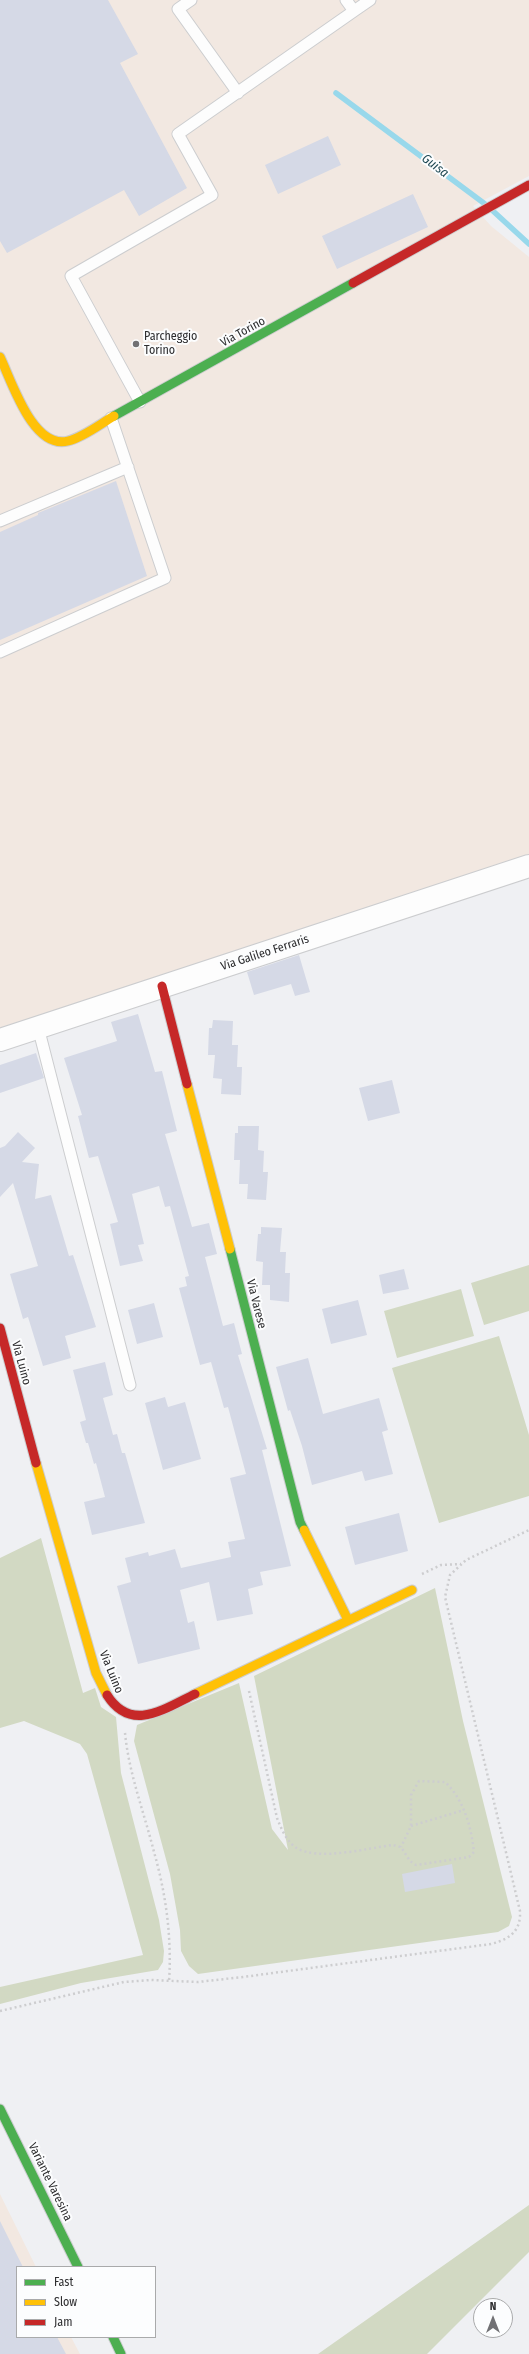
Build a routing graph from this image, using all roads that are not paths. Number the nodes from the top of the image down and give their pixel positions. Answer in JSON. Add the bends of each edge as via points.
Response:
{"nodes":[{"id":1,"x":191,"y":0,"type":"edge"},
{"id":2,"x":346,"y":0,"type":"edge"},
{"id":3,"x":370,"y":0,"type":"edge"},
{"id":4,"x":354,"y":11,"type":"junction"},
{"id":5,"x":238,"y":93,"type":"junction"},
{"id":6,"x":529,"y":185,"type":"edge"},
{"id":7,"x":0,"y":358,"type":"edge"},
{"id":8,"x":140,"y":402,"type":"junction"},
{"id":9,"x":112,"y":418,"type":"junction"},
{"id":10,"x":128,"y":467,"type":"junction"},
{"id":11,"x":0,"y":521,"type":"edge"},
{"id":12,"x":0,"y":652,"type":"edge"},
{"id":13,"x":529,"y":866,"type":"edge"},
{"id":14,"x":162,"y":986,"type":"junction"},
{"id":15,"x":38,"y":1027,"type":"junction"},
{"id":16,"x":0,"y":1040,"type":"edge"},
{"id":17,"x":0,"y":1328,"type":"edge"},
{"id":18,"x":130,"y":1384,"type":"dead end"},
{"id":19,"x":412,"y":1590,"type":"road end"},
{"id":20,"x":348,"y":1620,"type":"junction"},
{"id":21,"x":0,"y":2108,"type":"edge"},
{"id":22,"x":78,"y":2266,"type":"edge"},
{"id":23,"x":114,"y":2338,"type":"edge"},
{"id":24,"x":122,"y":2354,"type":"edge"}],
"edges":[{"from":1,"to":5,"type":"lane","via":[[178,9]]},
{"from":2,"to":4,"type":"lane"},
{"from":3,"to":4,"type":"lane"},
{"from":4,"to":5,"type":"lane"},
{"from":5,"to":8,"type":"lane","via":[[178,134],[212,195],[71,276]]},
{"from":6,"to":8,"type":"street","name":"Via Torino"},
{"from":7,"to":9,"type":"street","name":"Via Torino","via":[[32,422],[49,439],[56,442],[71,440]]},
{"from":8,"to":9,"type":"street","name":"Via Torino"},
{"from":9,"to":10,"type":"lane"},
{"from":10,"to":11,"type":"lane"},
{"from":10,"to":12,"type":"lane","via":[[164,578]]},
{"from":13,"to":14,"type":"street","name":"Via Galileo Ferraris"},
{"from":14,"to":15,"type":"street","name":"Via Galileo Ferraris"},
{"from":14,"to":20,"type":"street","name":"Via Varese","via":[[300,1522]]},
{"from":15,"to":16,"type":"street","name":"Via Galileo Ferraris"},
{"from":15,"to":18,"type":"lane"},
{"from":17,"to":20,"type":"street","name":"Via Luino","via":[[96,1673],[109,1700],[119,1711],[136,1716],[156,1713]]},
{"from":19,"to":20,"type":"street"},
{"from":21,"to":22,"type":"street","name":"Variante Varesina"},
{"from":23,"to":24,"type":"street"}]}
